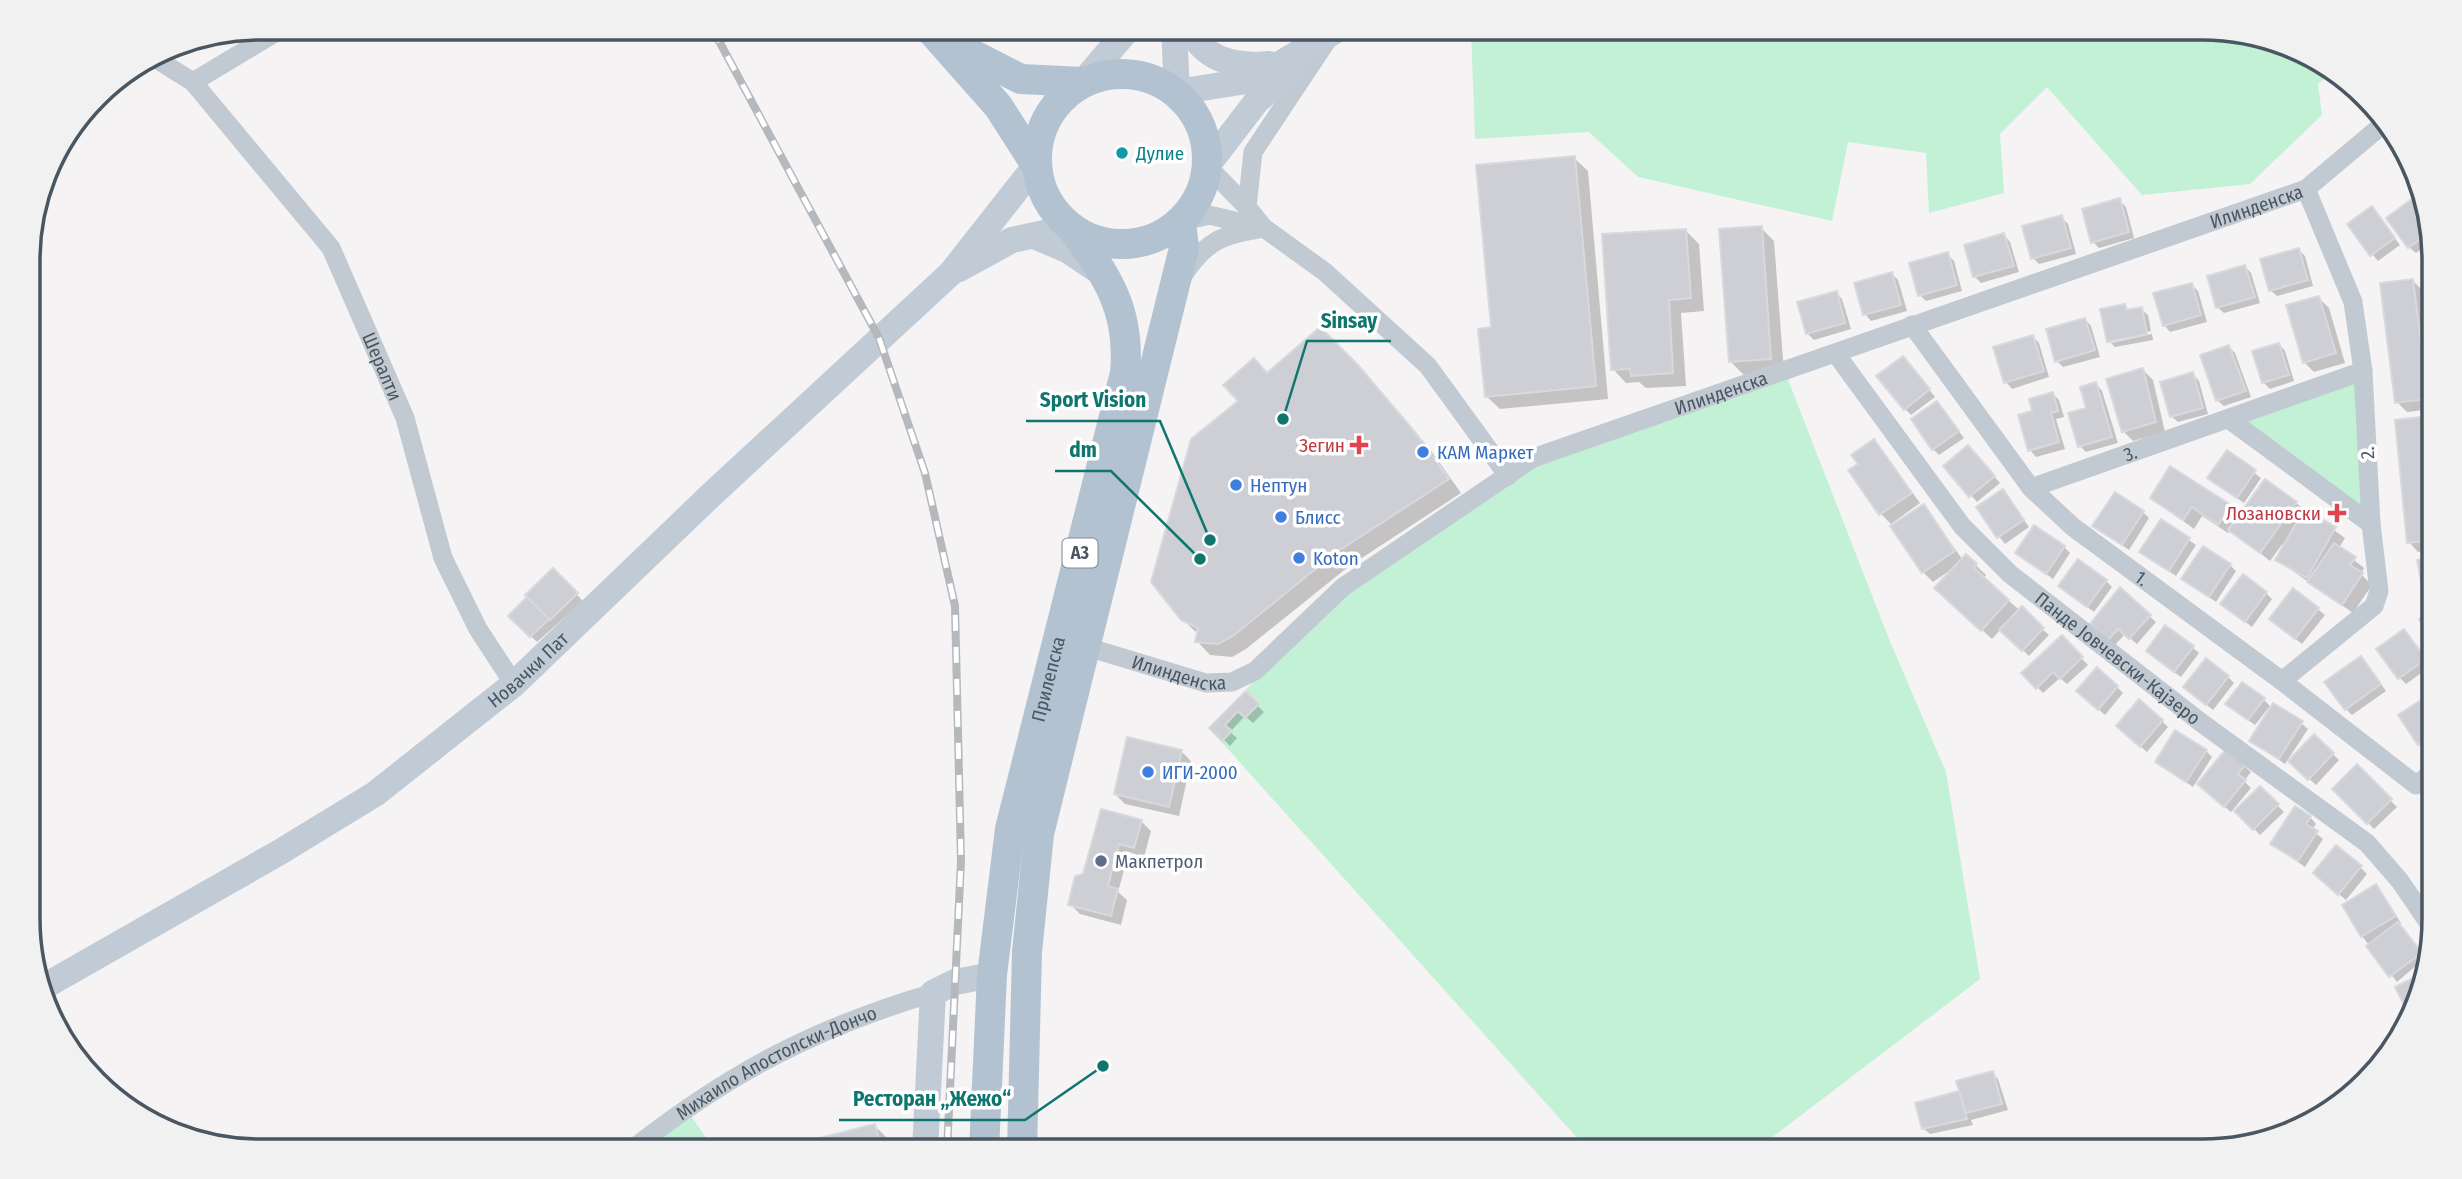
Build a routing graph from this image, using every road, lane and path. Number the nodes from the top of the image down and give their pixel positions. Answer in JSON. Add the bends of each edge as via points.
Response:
{"nodes":[{"id":1,"x":263,"y":40,"type":"edge"},
{"id":2,"x":939,"y":40,"type":"edge"},
{"id":3,"x":946,"y":40,"type":"edge"},
{"id":4,"x":1119,"y":40,"type":"edge"},
{"id":5,"x":1175,"y":40,"type":"edge"},
{"id":6,"x":1195,"y":40,"type":"edge"},
{"id":7,"x":1319,"y":40,"type":"edge"},
{"id":8,"x":1325,"y":40,"type":"edge"},
{"id":9,"x":1329,"y":40,"type":"edge"},
{"id":10,"x":163,"y":63,"type":"edge"},
{"id":11,"x":1281,"y":63,"type":"junction"},
{"id":12,"x":193,"y":82,"type":"junction"},
{"id":13,"x":1083,"y":82,"type":"junction"},
{"id":14,"x":1177,"y":92,"type":"junction"},
{"id":15,"x":1007,"y":121,"type":"junction"},
{"id":16,"x":2378,"y":129,"type":"edge"},
{"id":17,"x":1036,"y":165,"type":"junction"},
{"id":18,"x":1207,"y":166,"type":"junction"},
{"id":19,"x":2306,"y":189,"type":"junction"},
{"id":20,"x":1009,"y":198,"type":"junction"},
{"id":21,"x":1247,"y":207,"type":"junction"},
{"id":22,"x":1181,"y":222,"type":"junction"},
{"id":23,"x":1071,"y":227,"type":"junction"},
{"id":24,"x":1264,"y":228,"type":"junction"},
{"id":25,"x":1034,"y":236,"type":"junction"},
{"id":26,"x":951,"y":273,"type":"junction"},
{"id":27,"x":1107,"y":276,"type":"junction"},
{"id":28,"x":1173,"y":292,"type":"junction"},
{"id":29,"x":1912,"y":325,"type":"junction"},
{"id":30,"x":1836,"y":354,"type":"junction"},
{"id":31,"x":2363,"y":371,"type":"junction"},
{"id":32,"x":2231,"y":420,"type":"junction"},
{"id":33,"x":1508,"y":476,"type":"junction"},
{"id":34,"x":2031,"y":488,"type":"junction"},
{"id":35,"x":2371,"y":524,"type":"junction"},
{"id":36,"x":1087,"y":647,"type":"junction"},
{"id":37,"x":2282,"y":681,"type":"junction"},
{"id":38,"x":514,"y":684,"type":"junction"},
{"id":39,"x":2422,"y":780,"type":"edge"},
{"id":40,"x":2422,"y":913,"type":"edge"},
{"id":41,"x":992,"y":975,"type":"junction"},
{"id":42,"x":50,"y":983,"type":"edge"},
{"id":43,"x":933,"y":993,"type":"junction"},
{"id":44,"x":646,"y":1139,"type":"edge"},
{"id":45,"x":926,"y":1139,"type":"edge"},
{"id":46,"x":985,"y":1139,"type":"edge"},
{"id":47,"x":1021,"y":1139,"type":"edge"}],
"edges":[{"from":1,"to":12,"type":"street"},
{"from":2,"to":15,"type":"main road","number":"A3"},
{"from":3,"to":13,"type":"main road","number":"A3","via":[[1021,79]]},
{"from":4,"to":13,"type":"main road"},
{"from":5,"to":14,"type":"main road"},
{"from":6,"to":11,"type":"main road","via":[[1228,64]]},
{"from":7,"to":11,"type":"main road"},
{"from":8,"to":18,"type":"main road","via":[[1256,102]]},
{"from":9,"to":21,"type":"street","via":[[1253,152]]},
{"from":10,"to":12,"type":"street","name":"Шералти"},
{"from":11,"to":14,"type":"main road","via":[[1253,80]]},
{"from":12,"to":38,"type":"street","name":"Шералти","via":[[331,248],[405,418],[443,558],[478,629]]},
{"from":13,"to":14,"type":"main road","number":"A3","via":[[1107,74],[1131,74]]},
{"from":13,"to":17,"type":"main road","number":"A3","via":[[1047,116],[1038,140]]},
{"from":14,"to":18,"type":"main road","number":"A3","via":[[1195,113],[1205,138]]},
{"from":15,"to":17,"type":"main road","number":"A3"},
{"from":15,"to":20,"type":"main road","via":[[1014,151]]},
{"from":16,"to":19,"type":"street","name":"Илинденска"},
{"from":17,"to":20,"type":"main road"},
{"from":17,"to":23,"type":"main road","number":"A3","via":[[1041,189],[1053,211]]},
{"from":18,"to":21,"type":"street"},
{"from":18,"to":22,"type":"main road","number":"A3","via":[[1204,186]]},
{"from":19,"to":29,"type":"street","name":"Илинденска"},
{"from":19,"to":31,"type":"street","name":"2.","via":[[2353,302]]},
{"from":20,"to":26,"type":"main road"},
{"from":21,"to":24,"type":"street"},
{"from":22,"to":23,"type":"main road","number":"A3","via":[[1139,243],[1115,245],[1091,239]]},
{"from":22,"to":24,"type":"street","via":[[1209,215]]},
{"from":22,"to":28,"type":"main road","name":"Прилепска","number":"A3","via":[[1184,248]]},
{"from":23,"to":25,"type":"main road"},
{"from":23,"to":27,"type":"main road","name":"Прилепска","number":"A3"},
{"from":24,"to":28,"type":"street","via":[[1217,238],[1194,258]]},
{"from":24,"to":33,"type":"street","via":[[1325,272],[1429,366]]},
{"from":25,"to":26,"type":"main road","via":[[1012,240]]},
{"from":25,"to":27,"type":"main road"},
{"from":26,"to":38,"type":"main road","name":"Новачки Пат"},
{"from":27,"to":41,"type":"main road","name":"Прилепска","number":"A3","via":[[1120,304],[1127,350],[1125,373],[1010,830]]},
{"from":28,"to":36,"type":"main road","name":"Прилепска","number":"A3"},
{"from":29,"to":30,"type":"street","name":"Илинденска"},
{"from":29,"to":34,"type":"street","name":"1."},
{"from":30,"to":33,"type":"street","name":"Илинденска","via":[[1532,458]]},
{"from":30,"to":40,"type":"street","name":"Панде Јовчевски-Кајзеро","via":[[1962,526],[2010,574],[2203,724],[2367,843]]},
{"from":31,"to":32,"type":"street","name":"3."},
{"from":31,"to":35,"type":"street","name":"2."},
{"from":32,"to":34,"type":"street","name":"3."},
{"from":32,"to":35,"type":"street"},
{"from":33,"to":36,"type":"street","name":"Илинденска","via":[[1343,587],[1255,671],[1231,682],[1206,683]]},
{"from":34,"to":37,"type":"street","name":"1.","via":[[2073,527]]},
{"from":35,"to":37,"type":"street","name":"2.","via":[[2379,591],[2374,606]]},
{"from":36,"to":47,"type":"main road","name":"Прилепска","number":"A3","via":[[1039,834],[1027,952]]},
{"from":37,"to":39,"type":"street","name":"1.","via":[[2416,785]]},
{"from":38,"to":42,"type":"main road","name":"Новачки Пат","via":[[375,794]]},
{"from":41,"to":43,"type":"main road","via":[[955,982]]},
{"from":41,"to":46,"type":"main road","name":"Прилепска","number":"A3"},
{"from":43,"to":44,"type":"street","name":"Михаило Апостолски-Дончо","via":[[821,1032],[759,1061],[685,1107]]},
{"from":43,"to":45,"type":"main road"}]}
